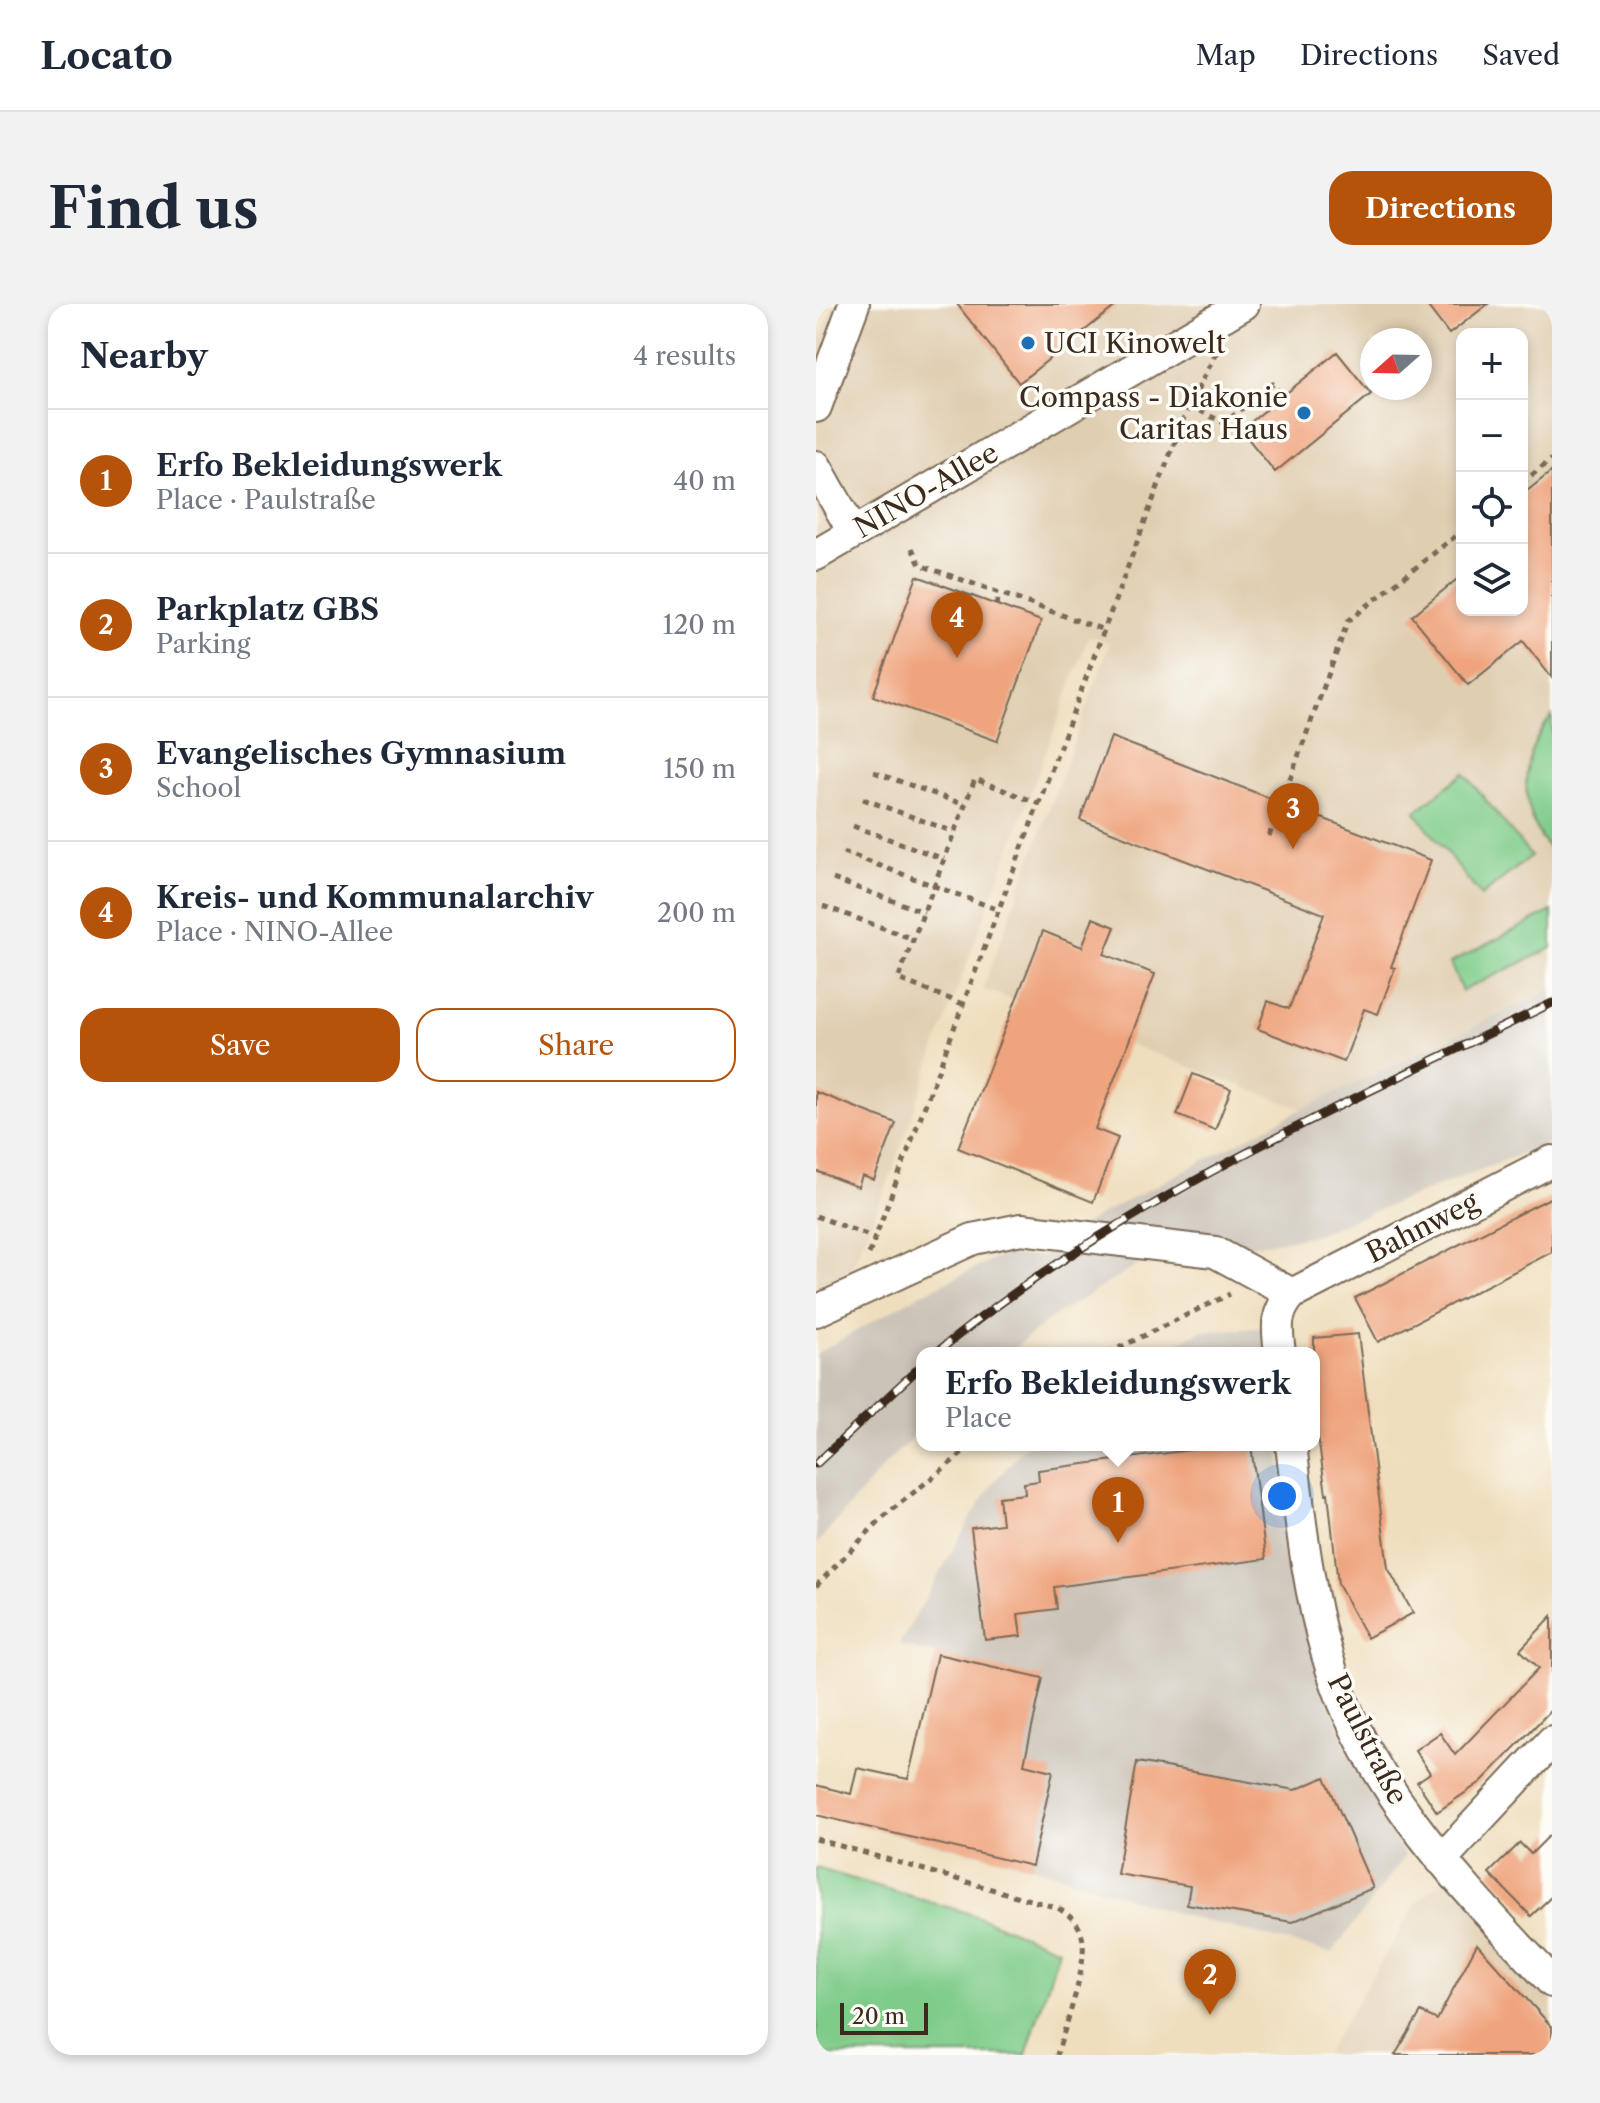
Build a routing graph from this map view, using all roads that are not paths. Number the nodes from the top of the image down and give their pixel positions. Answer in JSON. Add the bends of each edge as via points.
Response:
{"nodes":[{"id":1,"x":854,"y":304,"type":"edge"},
{"id":2,"x":1244,"y":304,"type":"edge"},
{"id":3,"x":816,"y":407,"type":"edge"},
{"id":4,"x":816,"y":466,"type":"edge"},
{"id":5,"x":853,"y":532,"type":"junction"},
{"id":6,"x":816,"y":555,"type":"edge"},
{"id":7,"x":1552,"y":1161,"type":"edge"},
{"id":8,"x":1292,"y":1294,"type":"junction"},
{"id":9,"x":816,"y":1311,"type":"edge"},
{"id":10,"x":1279,"y":1347,"type":"edge"},
{"id":11,"x":1292,"y":1451,"type":"edge"},
{"id":12,"x":1552,"y":1741,"type":"edge"},
{"id":13,"x":1441,"y":1860,"type":"junction"},
{"id":14,"x":1552,"y":1982,"type":"edge"}],
"edges":[{"from":1,"to":3,"type":"street"},
{"from":2,"to":5,"type":"street","name":"NINO-Allee"},
{"from":4,"to":5,"type":"street"},
{"from":5,"to":6,"type":"street","name":"NINO-Allee"},
{"from":7,"to":8,"type":"street","name":"Bahnweg"},
{"from":8,"to":9,"type":"street","via":[[1215,1252],[1021,1229],[973,1239]]},
{"from":8,"to":10,"type":"street","via":[[1279,1308]]},
{"from":11,"to":13,"type":"street","name":"Paulstraße","via":[[1308,1578],[1335,1678],[1397,1803]]},
{"from":12,"to":13,"type":"street"},
{"from":13,"to":14,"type":"street","name":"Paulstraße"}]}
